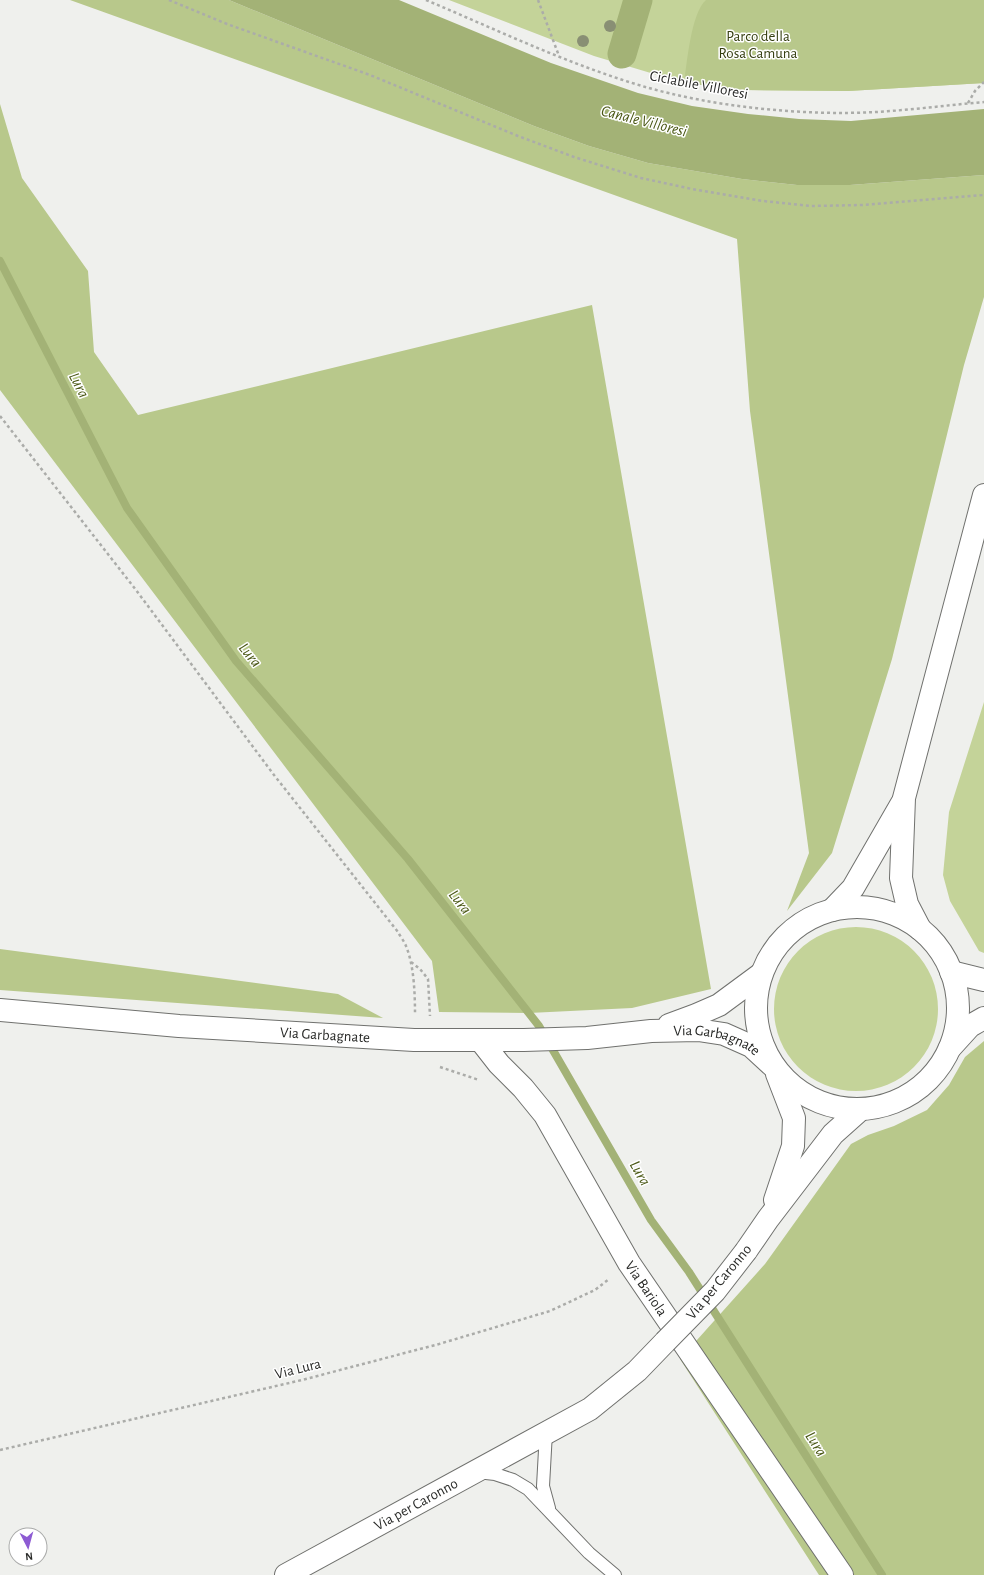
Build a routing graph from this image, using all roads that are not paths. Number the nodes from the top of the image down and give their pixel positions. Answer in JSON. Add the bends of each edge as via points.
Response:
{"nodes":[{"id":1,"x":984,"y":495,"type":"edge"},
{"id":2,"x":904,"y":798,"type":"junction"},
{"id":3,"x":832,"y":910,"type":"junction"},
{"id":4,"x":920,"y":929,"type":"junction"},
{"id":5,"x":951,"y":972,"type":"junction"},
{"id":6,"x":761,"y":974,"type":"junction"},
{"id":7,"x":984,"y":980,"type":"edge"},
{"id":8,"x":0,"y":1010,"type":"edge"},
{"id":9,"x":984,"y":1018,"type":"edge"},
{"id":10,"x":651,"y":1031,"type":"junction"},
{"id":11,"x":481,"y":1040,"type":"junction"},
{"id":12,"x":950,"y":1048,"type":"junction"},
{"id":13,"x":775,"y":1068,"type":"junction"},
{"id":14,"x":861,"y":1109,"type":"junction"},
{"id":15,"x":768,"y":1218,"type":"junction"},
{"id":16,"x":546,"y":1432,"type":"junction"},
{"id":17,"x":474,"y":1472,"type":"junction"},
{"id":18,"x":550,"y":1511,"type":"junction"},
{"id":19,"x":286,"y":1575,"type":"edge"},
{"id":20,"x":615,"y":1575,"type":"edge"},
{"id":21,"x":842,"y":1575,"type":"edge"}],
"edges":[{"from":1,"to":2,"type":"main road"},
{"from":2,"to":3,"type":"main road","via":[[853,888]]},
{"from":2,"to":4,"type":"main road","via":[[901,878],[907,904]]},
{"from":3,"to":4,"type":"main road","via":[[863,907],[893,914]]},
{"from":3,"to":6,"type":"main road","via":[[802,923],[777,946]]},
{"from":4,"to":5,"type":"main road","via":[[938,948]]},
{"from":5,"to":7,"type":"main road"},
{"from":5,"to":12,"type":"main road","via":[[958,997],[957,1023]]},
{"from":6,"to":10,"type":"main road","name":"Via Garbagnate","via":[[719,1005]]},
{"from":6,"to":13,"type":"main road","via":[[756,998],[756,1023],[763,1047]]},
{"from":8,"to":11,"type":"main road","name":"Via Garbagnate","via":[[179,1026],[414,1040]]},
{"from":9,"to":12,"type":"main road","via":[[970,1026]]},
{"from":10,"to":11,"type":"main road","name":"Via Garbagnate","via":[[587,1038]]},
{"from":10,"to":13,"type":"main road","name":"Via Garbagnate","via":[[698,1030],[724,1034],[751,1046]]},
{"from":11,"to":21,"type":"main road","name":"Via Bariola","via":[[545,1115],[629,1263]]},
{"from":12,"to":14,"type":"main road","via":[[935,1073],[914,1092],[889,1104]]},
{"from":13,"to":14,"type":"main road","via":[[792,1086],[813,1099],[836,1107]]},
{"from":13,"to":15,"type":"main road","name":"Via per Caronno","via":[[794,1118],[794,1146]]},
{"from":14,"to":15,"type":"main road","name":"Via per Caronno","via":[[833,1134]]},
{"from":15,"to":16,"type":"main road","name":"Via per Caronno","bridge":true,"via":[[746,1252],[715,1291],[637,1371],[590,1409]]},
{"from":16,"to":17,"type":"main road","name":"Via per Caronno"},
{"from":16,"to":18,"type":"lane","via":[[543,1486]]},
{"from":17,"to":18,"type":"lane","via":[[495,1474],[513,1480],[528,1489]]},
{"from":17,"to":19,"type":"main road","name":"Via per Caronno"},
{"from":18,"to":20,"type":"lane","via":[[589,1553]]}]}
